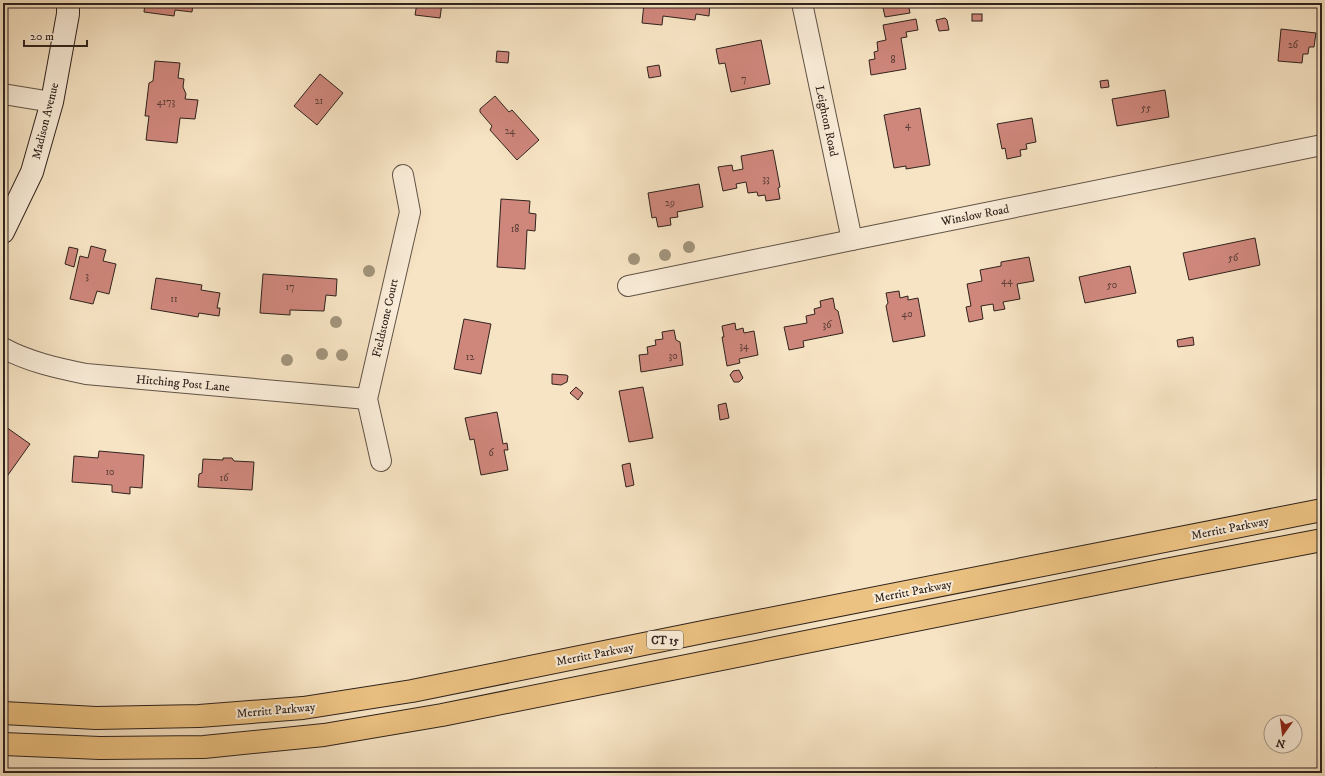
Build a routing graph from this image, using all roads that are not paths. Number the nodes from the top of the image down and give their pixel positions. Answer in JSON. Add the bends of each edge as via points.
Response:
{"nodes":[{"id":1,"x":68,"y":3,"type":"edge"},
{"id":2,"x":802,"y":3,"type":"edge"},
{"id":3,"x":3,"y":94,"type":"edge"},
{"id":4,"x":52,"y":102,"type":"junction"},
{"id":5,"x":1322,"y":145,"type":"edge"},
{"id":6,"x":403,"y":175,"type":"dead end"},
{"id":7,"x":3,"y":232,"type":"edge"},
{"id":8,"x":852,"y":240,"type":"junction"},
{"id":9,"x":628,"y":286,"type":"dead end"},
{"id":10,"x":3,"y":348,"type":"edge"},
{"id":11,"x":367,"y":399,"type":"junction"},
{"id":12,"x":381,"y":461,"type":"dead end"},
{"id":13,"x":1322,"y":510,"type":"edge"},
{"id":14,"x":1322,"y":540,"type":"edge"},
{"id":15,"x":3,"y":713,"type":"edge"},
{"id":16,"x":3,"y":744,"type":"edge"}],
"edges":[{"from":1,"to":4,"type":"street","name":"Madison Avenue"},
{"from":2,"to":8,"type":"street","name":"Leighton Road"},
{"from":3,"to":4,"type":"street"},
{"from":4,"to":7,"type":"street","name":"Madison Avenue","via":[[32,172]]},
{"from":5,"to":8,"type":"street","name":"Winslow Road"},
{"from":6,"to":11,"type":"street","name":"Fieldstone Court","via":[[410,212]]},
{"from":8,"to":9,"type":"street","name":"Winslow Road"},
{"from":10,"to":11,"type":"street","name":"Hitching Post Lane","via":[[50,366],[86,374]]},
{"from":11,"to":12,"type":"street","name":"Fieldstone Court"},
{"from":13,"to":15,"type":"highway","name":"Merritt Parkway","number":"CT 15","via":[[389,695],[303,708],[199,716],[96,718]]},
{"from":14,"to":16,"type":"highway","number":"CT 15","via":[[442,715],[324,735],[204,747],[100,748]]}]}
